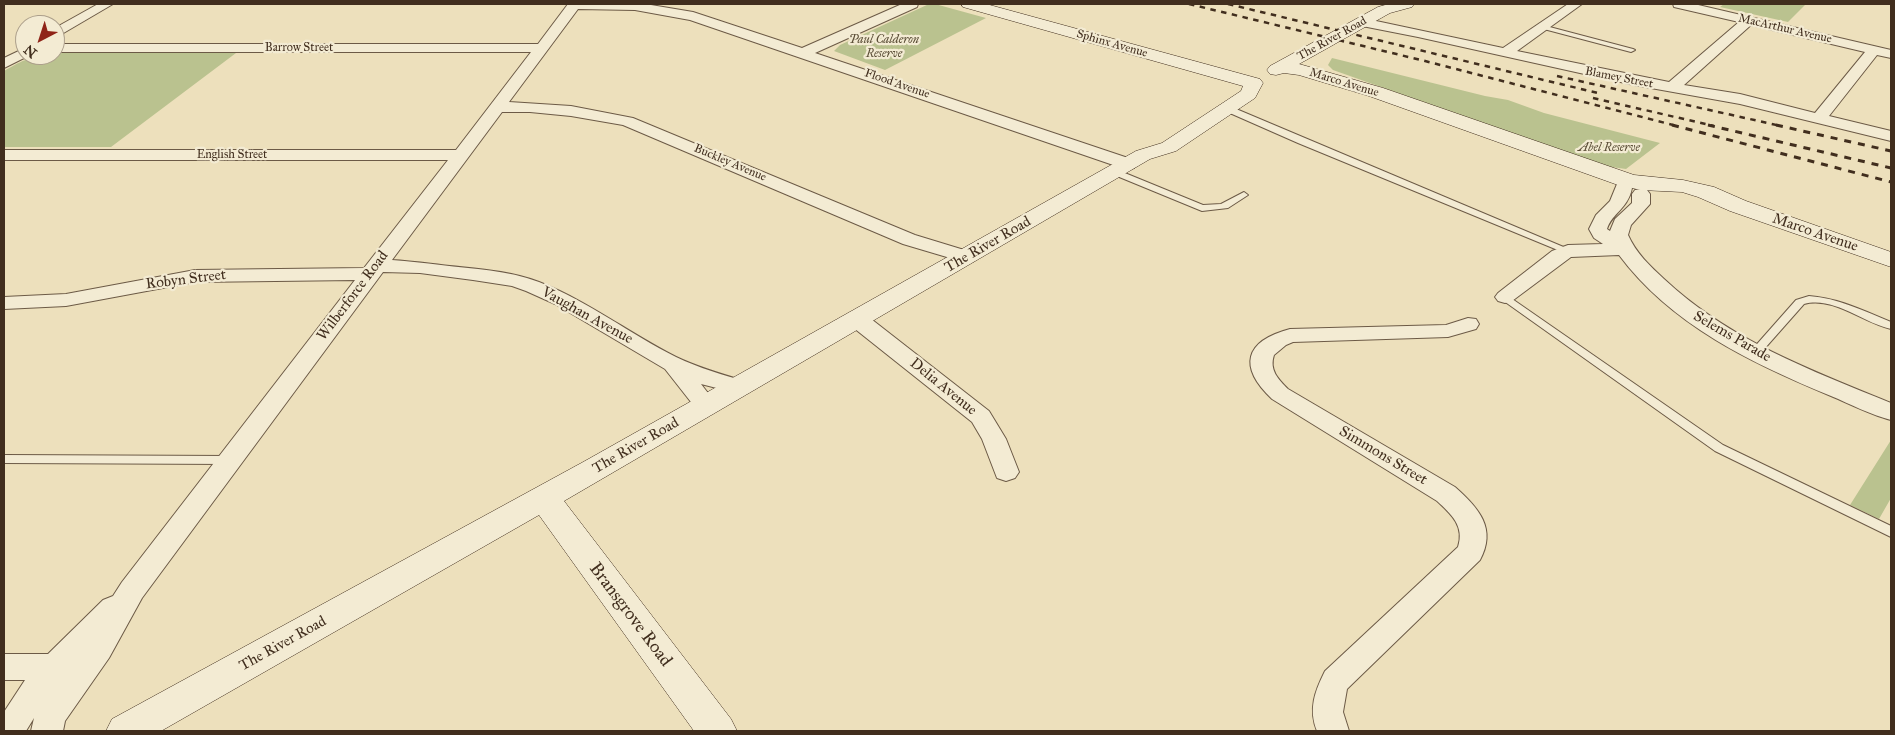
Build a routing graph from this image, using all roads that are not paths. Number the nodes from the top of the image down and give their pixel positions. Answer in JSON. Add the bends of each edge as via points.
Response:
{"nodes":[{"id":1,"x":107,"y":4,"type":"edge"},
{"id":2,"x":912,"y":4,"type":"edge"},
{"id":3,"x":970,"y":4,"type":"edge"},
{"id":4,"x":1406,"y":4,"type":"edge"},
{"id":5,"x":1576,"y":4,"type":"edge"},
{"id":6,"x":1679,"y":4,"type":"edge"},
{"id":7,"x":575,"y":5,"type":"edge"},
{"id":8,"x":1386,"y":7,"type":"edge"},
{"id":9,"x":1749,"y":20,"type":"junction"},
{"id":10,"x":1365,"y":21,"type":"junction"},
{"id":11,"x":1542,"y":27,"type":"junction"},
{"id":12,"x":65,"y":28,"type":"edge"},
{"id":13,"x":65,"y":48,"type":"edge"},
{"id":14,"x":542,"y":48,"type":"junction"},
{"id":15,"x":1631,"y":50,"type":"dead end"},
{"id":16,"x":1874,"y":50,"type":"junction"},
{"id":17,"x":1310,"y":51,"type":"junction"},
{"id":18,"x":803,"y":53,"type":"junction"},
{"id":19,"x":1505,"y":53,"type":"junction"},
{"id":20,"x":1891,"y":54,"type":"edge"},
{"id":21,"x":15,"y":58,"type":"edge"},
{"id":22,"x":4,"y":64,"type":"edge"},
{"id":23,"x":1282,"y":67,"type":"junction"},
{"id":24,"x":1328,"y":78,"type":"junction"},
{"id":25,"x":1254,"y":84,"type":"junction"},
{"id":26,"x":1672,"y":88,"type":"junction"},
{"id":27,"x":1226,"y":108,"type":"junction"},
{"id":28,"x":495,"y":110,"type":"junction"},
{"id":29,"x":1820,"y":118,"type":"junction"},
{"id":30,"x":1891,"y":131,"type":"edge"},
{"id":31,"x":1891,"y":136,"type":"edge"},
{"id":32,"x":4,"y":155,"type":"edge"},
{"id":33,"x":461,"y":155,"type":"junction"},
{"id":34,"x":1129,"y":164,"type":"junction"},
{"id":35,"x":1632,"y":188,"type":"junction"},
{"id":36,"x":1244,"y":195,"type":"dead end"},
{"id":37,"x":1623,"y":249,"type":"junction"},
{"id":38,"x":1568,"y":251,"type":"junction"},
{"id":39,"x":1891,"y":260,"type":"edge"},
{"id":40,"x":959,"y":262,"type":"junction"},
{"id":41,"x":371,"y":272,"type":"junction"},
{"id":42,"x":1505,"y":297,"type":"joint"},
{"id":43,"x":4,"y":303,"type":"edge"},
{"id":44,"x":858,"y":320,"type":"junction"},
{"id":45,"x":1468,"y":324,"type":"dead end"},
{"id":46,"x":1891,"y":326,"type":"edge"},
{"id":47,"x":1754,"y":354,"type":"junction"},
{"id":48,"x":671,"y":362,"type":"junction"},
{"id":49,"x":740,"y":387,"type":"junction"},
{"id":50,"x":706,"y":406,"type":"junction"},
{"id":51,"x":1891,"y":412,"type":"edge"},
{"id":52,"x":4,"y":459,"type":"edge"},
{"id":53,"x":231,"y":460,"type":"junction"},
{"id":54,"x":1006,"y":472,"type":"dead end"},
{"id":55,"x":544,"y":498,"type":"junction"},
{"id":56,"x":1891,"y":532,"type":"edge"},
{"id":57,"x":132,"y":590,"type":"junction"},
{"id":58,"x":4,"y":667,"type":"edge"},
{"id":59,"x":56,"y":667,"type":"junction"},
{"id":60,"x":86,"y":667,"type":"junction"},
{"id":61,"x":10,"y":731,"type":"edge"},
{"id":62,"x":47,"y":731,"type":"edge"},
{"id":63,"x":126,"y":731,"type":"edge"},
{"id":64,"x":717,"y":731,"type":"edge"},
{"id":65,"x":1333,"y":731,"type":"edge"}],
"edges":[{"from":1,"to":12,"type":"street"},
{"from":2,"to":18,"type":"street"},
{"from":3,"to":25,"type":"main road","name":"Sphinx Avenue"},
{"from":4,"to":8,"type":"main road","name":"The River Road"},
{"from":5,"to":11,"type":"street"},
{"from":6,"to":9,"type":"street","name":"MacArthur Avenue"},
{"from":7,"to":14,"type":"street","name":"Wilberforce Road"},
{"from":7,"to":18,"type":"street","name":"Flood Avenue","via":[[635,6],[680,12]]},
{"from":8,"to":10,"type":"main road","name":"The River Road"},
{"from":9,"to":16,"type":"street","name":"MacArthur Avenue"},
{"from":9,"to":26,"type":"street"},
{"from":10,"to":17,"type":"main road","name":"The River Road"},
{"from":10,"to":19,"type":"street","name":"Blamey Street"},
{"from":11,"to":15,"type":"lane"},
{"from":11,"to":19,"type":"street"},
{"from":13,"to":14,"type":"street","name":"Barrow Street"},
{"from":14,"to":28,"type":"street","name":"Wilberforce Road"},
{"from":16,"to":20,"type":"street","name":"MacArthur Avenue"},
{"from":16,"to":29,"type":"street"},
{"from":17,"to":23,"type":"main road","name":"The River Road"},
{"from":17,"to":24,"type":"main road","via":[[1313,68]]},
{"from":18,"to":34,"type":"street","name":"Flood Avenue"},
{"from":19,"to":26,"type":"street","name":"Blamey Street"},
{"from":21,"to":22,"type":"street"},
{"from":23,"to":24,"type":"main road","name":"Marco Avenue"},
{"from":23,"to":25,"type":"main road","name":"The River Road"},
{"from":23,"to":35,"type":"main road","name":"Marco Avenue","via":[[1294,74]]},
{"from":24,"to":35,"type":"main road","name":"Marco Avenue","via":[[1376,92]]},
{"from":25,"to":27,"type":"main road","name":"The River Road","via":[[1248,94]]},
{"from":25,"to":34,"type":"main road","name":"The River Road","via":[[1234,89],[1189,117],[1157,138]]},
{"from":26,"to":29,"type":"street","name":"Blamey Street","via":[[1740,99]]},
{"from":27,"to":34,"type":"main road","name":"The River Road","via":[[1169,147]]},
{"from":27,"to":38,"type":"lane"},
{"from":28,"to":33,"type":"street","name":"Wilberforce Road"},
{"from":28,"to":40,"type":"street","name":"Buckley Avenue","via":[[589,113],[627,121]]},
{"from":29,"to":30,"type":"street","name":"Blamey Street"},
{"from":29,"to":31,"type":"street","name":"Blamey Street"},
{"from":32,"to":33,"type":"street","name":"English Street"},
{"from":33,"to":41,"type":"street","name":"Wilberforce Road"},
{"from":34,"to":36,"type":"lane","via":[[1202,208],[1230,205]]},
{"from":34,"to":40,"type":"main road","name":"The River Road"},
{"from":35,"to":37,"type":"street","via":[[1602,219],[1598,230]]},
{"from":35,"to":39,"type":"main road","name":"Marco Avenue","via":[[1738,206]]},
{"from":37,"to":38,"type":"street"},
{"from":37,"to":47,"type":"street","name":"Selems Parade","via":[[1687,311]]},
{"from":38,"to":42,"type":"street"},
{"from":40,"to":44,"type":"main road","name":"The River Road"},
{"from":41,"to":43,"type":"street","name":"Robyn Street","via":[[195,276],[66,300]]},
{"from":41,"to":48,"type":"street","name":"Vaughan Avenue","via":[[395,276],[440,271],[501,278],[547,292]]},
{"from":41,"to":53,"type":"street","name":"Wilberforce Road"},
{"from":42,"to":56,"type":"lane","via":[[1719,448]]},
{"from":44,"to":49,"type":"main road","name":"The River Road"},
{"from":44,"to":54,"type":"street","name":"Delia Avenue","via":[[973,409],[988,426]]},
{"from":45,"to":65,"type":"street","name":"Simmons Street","via":[[1448,331],[1290,336],[1274,342],[1261,354],[1262,374],[1272,388],[1446,494],[1466,512],[1474,529],[1470,553],[1336,680],[1327,713]]},
{"from":46,"to":47,"type":"lane","via":[[1830,302],[1807,299],[1800,302]]},
{"from":47,"to":51,"type":"street","name":"Selems Parade"},
{"from":48,"to":49,"type":"street","name":"Vaughan Avenue","via":[[709,379]]},
{"from":48,"to":50,"type":"street","name":"Vaughan Avenue"},
{"from":49,"to":50,"type":"main road","name":"The River Road"},
{"from":50,"to":55,"type":"main road","name":"The River Road"},
{"from":52,"to":53,"type":"lane"},
{"from":53,"to":57,"type":"street","name":"Wilberforce Road"},
{"from":55,"to":63,"type":"main road","name":"The River Road"},
{"from":55,"to":64,"type":"main road","name":"Bransgrove Road"},
{"from":57,"to":59,"type":"street","name":"Wilberforce Road"},
{"from":57,"to":60,"type":"street","name":"Wilberforce Road"},
{"from":58,"to":59,"type":"street"},
{"from":59,"to":60,"type":"street"},
{"from":59,"to":61,"type":"street","name":"Wilberforce Road","via":[[17,716]]},
{"from":60,"to":62,"type":"street","name":"Wilberforce Road","via":[[50,717]]}]}
